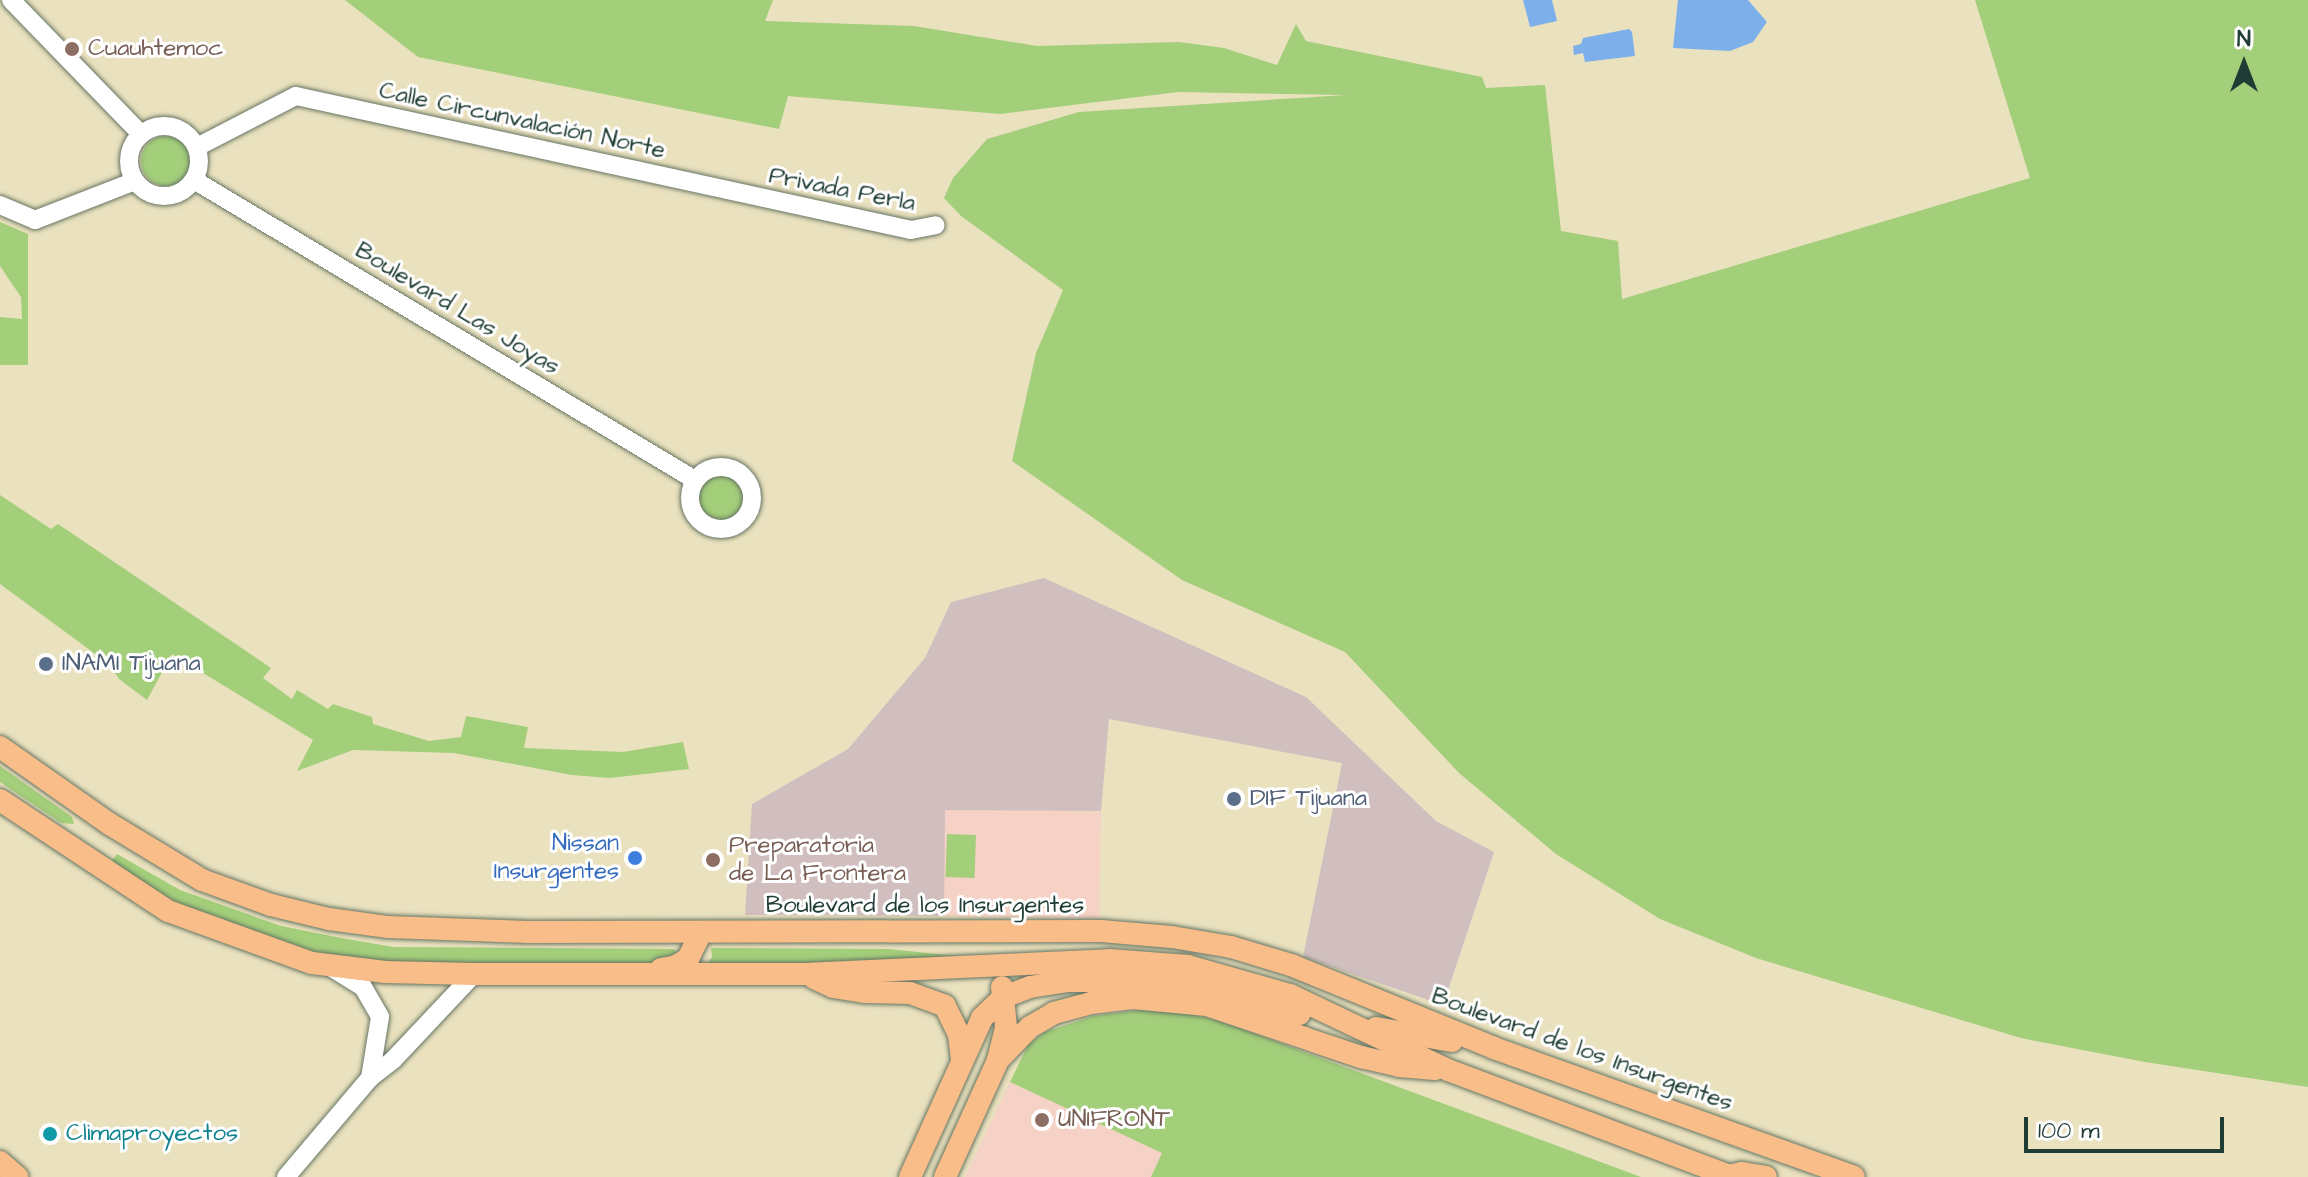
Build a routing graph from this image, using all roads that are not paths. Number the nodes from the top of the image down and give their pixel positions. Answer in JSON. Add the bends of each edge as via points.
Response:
{"nodes":[{"id":1,"x":11,"y":0,"type":"edge"},
{"id":2,"x":141,"y":134,"type":"junction"},
{"id":3,"x":197,"y":147,"type":"junction"},
{"id":4,"x":194,"y":180,"type":"junction"},
{"id":5,"x":135,"y":181,"type":"junction"},
{"id":6,"x":737,"y":193,"type":"joint"},
{"id":7,"x":0,"y":205,"type":"edge"},
{"id":8,"x":936,"y":225,"type":"dead end"},
{"id":9,"x":695,"y":480,"type":"dead end"},
{"id":10,"x":0,"y":747,"type":"edge"},
{"id":11,"x":0,"y":800,"type":"edge"},
{"id":12,"x":987,"y":932,"type":"junction"},
{"id":13,"x":700,"y":934,"type":"junction"},
{"id":14,"x":998,"y":965,"type":"junction"},
{"id":15,"x":328,"y":966,"type":"junction"},
{"id":16,"x":474,"y":974,"type":"junction"},
{"id":17,"x":612,"y":974,"type":"junction"},
{"id":18,"x":806,"y":974,"type":"junction"},
{"id":19,"x":1004,"y":997,"type":"junction"},
{"id":20,"x":1349,"y":1024,"type":"junction"},
{"id":21,"x":1494,"y":1048,"type":"junction"},
{"id":22,"x":962,"y":1060,"type":"junction"},
{"id":23,"x":998,"y":1060,"type":"junction"},
{"id":24,"x":1448,"y":1070,"type":"junction"},
{"id":25,"x":370,"y":1078,"type":"junction"},
{"id":26,"x":0,"y":1162,"type":"edge"},
{"id":27,"x":1731,"y":1176,"type":"edge"},
{"id":28,"x":17,"y":1177,"type":"edge"},
{"id":29,"x":286,"y":1177,"type":"edge"},
{"id":30,"x":910,"y":1177,"type":"edge"},
{"id":31,"x":945,"y":1177,"type":"edge"},
{"id":32,"x":1766,"y":1177,"type":"edge"},
{"id":33,"x":1854,"y":1177,"type":"edge"}],
"edges":[{"from":1,"to":2,"type":"street"},
{"from":2,"to":3,"type":"street","via":[[171,125],[186,132]]},
{"from":2,"to":5,"type":"street","via":[[129,156]]},
{"from":3,"to":4,"type":"street","via":[[200,162]]},
{"from":3,"to":6,"type":"street","name":"Calle Circunvalación Norte","via":[[296,96]]},
{"from":4,"to":5,"type":"street","via":[[165,196],[153,195]]},
{"from":4,"to":9,"type":"street","name":"Boulevard Las Joyas"},
{"from":5,"to":7,"type":"street","via":[[35,220]]},
{"from":6,"to":8,"type":"street","name":"Privada Perla","via":[[911,230]]},
{"from":10,"to":13,"type":"main road","name":"Boulevard de los Insurgentes","via":[[173,865],[271,905],[388,927]]},
{"from":11,"to":15,"type":"main road","via":[[186,920]]},
{"from":12,"to":13,"type":"main road","name":"Boulevard de los Insurgentes"},
{"from":12,"to":14,"type":"main road"},
{"from":12,"to":21,"type":"main road","name":"Boulevard de los Insurgentes","via":[[1101,931],[1231,947],[1291,965]]},
{"from":13,"to":17,"type":"main road","via":[[688,959],[674,967]]},
{"from":14,"to":18,"type":"main road"},
{"from":14,"to":19,"type":"main road"},
{"from":14,"to":20,"type":"main road","via":[[1145,960],[1188,966],[1290,995]]},
{"from":15,"to":16,"type":"main road"},
{"from":15,"to":25,"type":"street","via":[[363,987],[380,1017]]},
{"from":16,"to":17,"type":"main road"},
{"from":16,"to":25,"type":"street"},
{"from":17,"to":18,"type":"main road"},
{"from":18,"to":22,"type":"main road","via":[[833,987],[910,993],[945,1006],[959,1035]]},
{"from":19,"to":20,"type":"main road","via":[[1067,981],[1139,981],[1208,988]]},
{"from":19,"to":22,"type":"main road","via":[[982,1018]]},
{"from":19,"to":23,"type":"main road","via":[[1006,1027]]},
{"from":20,"to":21,"type":"main road"},
{"from":20,"to":24,"type":"main road"},
{"from":21,"to":33,"type":"main road","name":"Boulevard de los Insurgentes"},
{"from":22,"to":30,"type":"main road"},
{"from":23,"to":24,"type":"main road","via":[[1030,1027],[1054,1013],[1133,998],[1207,1005],[1361,1057]]},
{"from":23,"to":31,"type":"main road"},
{"from":24,"to":27,"type":"main road"},
{"from":25,"to":29,"type":"street"},
{"from":26,"to":28,"type":"main road"},
{"from":27,"to":32,"type":"main road"}]}
